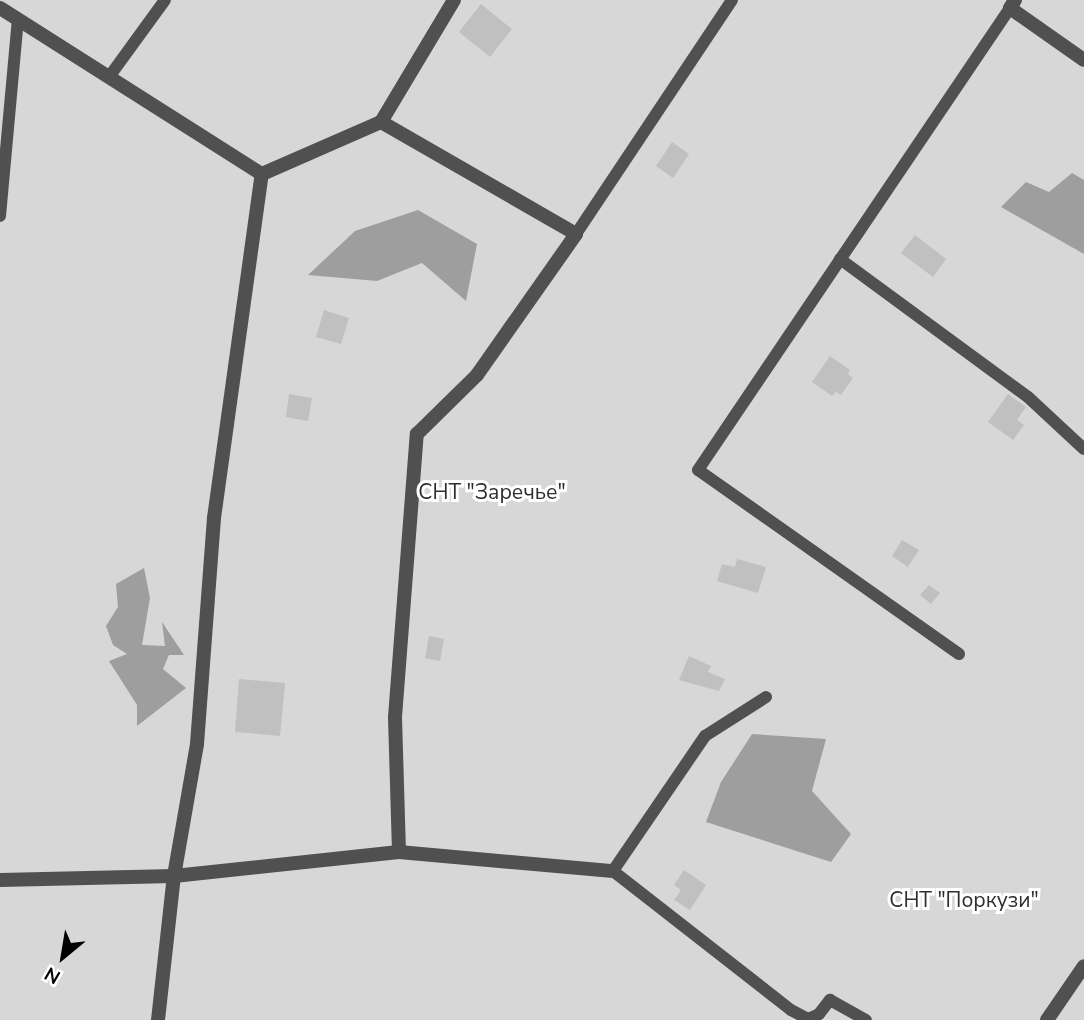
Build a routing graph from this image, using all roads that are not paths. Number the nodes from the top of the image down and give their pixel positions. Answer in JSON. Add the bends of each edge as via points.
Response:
{"nodes":[{"id":1,"x":165,"y":0,"type":"edge"},
{"id":2,"x":454,"y":0,"type":"edge"},
{"id":3,"x":732,"y":0,"type":"edge"},
{"id":4,"x":1012,"y":4,"type":"edge"},
{"id":5,"x":0,"y":8,"type":"edge"},
{"id":6,"x":19,"y":20,"type":"junction"},
{"id":7,"x":1084,"y":60,"type":"edge"},
{"id":8,"x":109,"y":77,"type":"junction"},
{"id":9,"x":381,"y":122,"type":"junction"},
{"id":10,"x":262,"y":174,"type":"junction"},
{"id":11,"x":0,"y":216,"type":"edge"},
{"id":12,"x":576,"y":234,"type":"junction"},
{"id":13,"x":840,"y":259,"type":"junction"},
{"id":14,"x":1084,"y":449,"type":"edge"},
{"id":15,"x":959,"y":654,"type":"dead end"},
{"id":16,"x":766,"y":697,"type":"dead end"},
{"id":17,"x":399,"y":852,"type":"junction"},
{"id":18,"x":613,"y":871,"type":"junction"},
{"id":19,"x":174,"y":876,"type":"junction"},
{"id":20,"x":0,"y":880,"type":"edge"},
{"id":21,"x":1084,"y":966,"type":"edge"},
{"id":22,"x":158,"y":1020,"type":"edge"},
{"id":23,"x":866,"y":1020,"type":"edge"},
{"id":24,"x":1047,"y":1020,"type":"edge"}],
"edges":[{"from":1,"to":8,"type":"lane"},
{"from":2,"to":9,"type":"street"},
{"from":3,"to":12,"type":"lane"},
{"from":4,"to":7,"type":"street"},
{"from":4,"to":13,"type":"lane"},
{"from":5,"to":6,"type":"street"},
{"from":6,"to":8,"type":"street"},
{"from":6,"to":11,"type":"lane"},
{"from":8,"to":10,"type":"street"},
{"from":9,"to":10,"type":"street"},
{"from":9,"to":12,"type":"street"},
{"from":10,"to":19,"type":"street","via":[[214,517],[197,744]]},
{"from":12,"to":17,"type":"street","via":[[477,375],[416,434],[395,717]]},
{"from":13,"to":14,"type":"lane","via":[[1028,397]]},
{"from":13,"to":15,"type":"lane","via":[[698,470]]},
{"from":16,"to":18,"type":"lane","via":[[705,736]]},
{"from":17,"to":18,"type":"street"},
{"from":17,"to":19,"type":"street"},
{"from":18,"to":23,"type":"lane","via":[[791,1010],[808,1019],[830,1000]]},
{"from":19,"to":20,"type":"street"},
{"from":19,"to":22,"type":"street"},
{"from":21,"to":24,"type":"street"}]}
